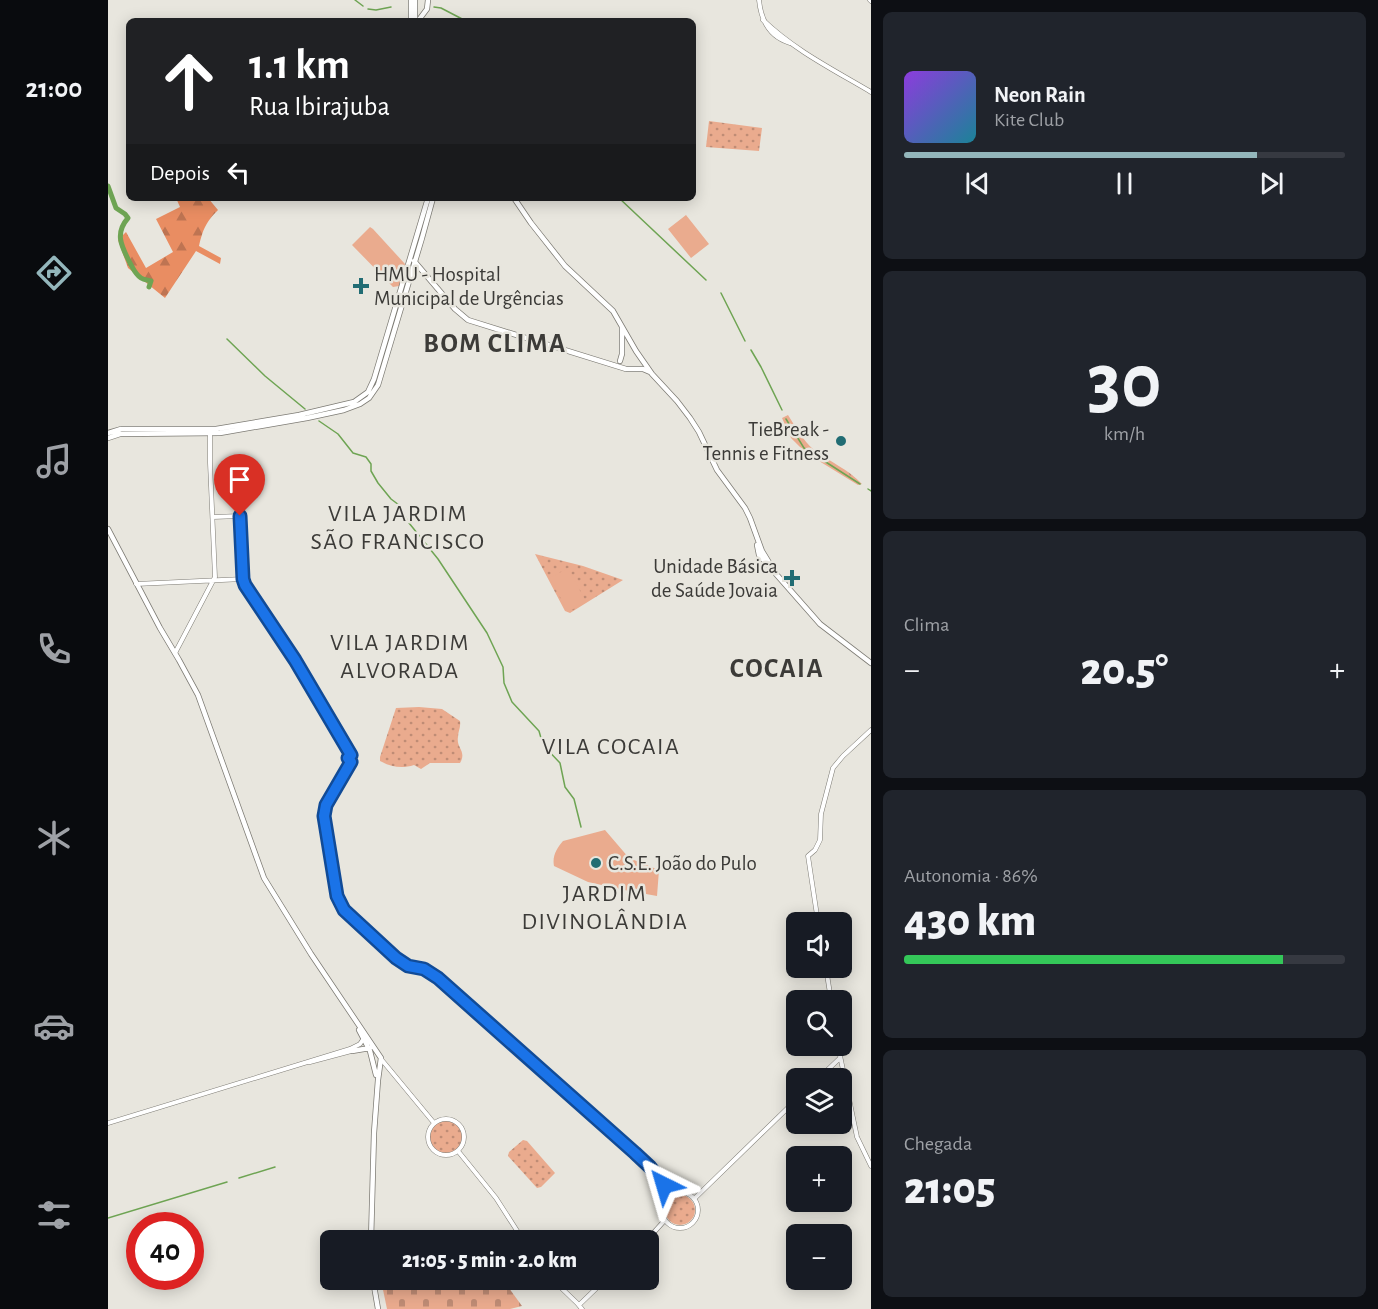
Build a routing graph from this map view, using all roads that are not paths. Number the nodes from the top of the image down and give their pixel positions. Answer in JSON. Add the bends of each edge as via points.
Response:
{"nodes":[{"id":1,"x":413,"y":0,"type":"edge"},
{"id":2,"x":428,"y":0,"type":"edge"},
{"id":3,"x":759,"y":0,"type":"edge"},
{"id":4,"x":415,"y":18,"type":"edge"},
{"id":5,"x":419,"y":18,"type":"edge"},
{"id":6,"x":871,"y":92,"type":"edge"},
{"id":7,"x":429,"y":201,"type":"edge"},
{"id":8,"x":516,"y":201,"type":"edge"},
{"id":9,"x":412,"y":262,"type":"junction"},
{"id":10,"x":622,"y":327,"type":"junction"},
{"id":11,"x":636,"y":351,"type":"junction"},
{"id":12,"x":622,"y":354,"type":"junction"},
{"id":13,"x":641,"y":358,"type":"junction"},
{"id":14,"x":620,"y":361,"type":"junction"},
{"id":15,"x":614,"y":365,"type":"junction"},
{"id":16,"x":624,"y":368,"type":"junction"},
{"id":17,"x":632,"y":369,"type":"junction"},
{"id":18,"x":652,"y":374,"type":"junction"},
{"id":19,"x":203,"y":424,"type":"dead end"},
{"id":20,"x":198,"y":429,"type":"junction"},
{"id":21,"x":108,"y":433,"type":"edge"},
{"id":22,"x":210,"y":434,"type":"junction"},
{"id":23,"x":108,"y":438,"type":"edge"},
{"id":24,"x":213,"y":517,"type":"junction"},
{"id":25,"x":108,"y":529,"type":"edge"},
{"id":26,"x":243,"y":579,"type":"junction"},
{"id":27,"x":214,"y":581,"type":"junction"},
{"id":28,"x":136,"y":584,"type":"junction"},
{"id":29,"x":175,"y":652,"type":"junction"},
{"id":30,"x":870,"y":662,"type":"edge"},
{"id":31,"x":871,"y":730,"type":"edge"},
{"id":32,"x":816,"y":912,"type":"edge"},
{"id":33,"x":366,"y":1039,"type":"junction"},
{"id":34,"x":370,"y":1048,"type":"junction"},
{"id":35,"x":352,"y":1051,"type":"junction"},
{"id":36,"x":381,"y":1058,"type":"junction"},
{"id":37,"x":840,"y":1058,"type":"joint"},
{"id":38,"x":306,"y":1063,"type":"junction"},
{"id":39,"x":833,"y":1065,"type":"junction"},
{"id":40,"x":830,"y":1068,"type":"edge"},
{"id":41,"x":842,"y":1068,"type":"edge"},
{"id":42,"x":843,"y":1068,"type":"edge"},
{"id":43,"x":378,"y":1080,"type":"junction"},
{"id":44,"x":786,"y":1110,"type":"edge"},
{"id":45,"x":852,"y":1113,"type":"edge"},
{"id":46,"x":108,"y":1123,"type":"edge"},
{"id":47,"x":434,"y":1123,"type":"junction"},
{"id":48,"x":375,"y":1127,"type":"junction"},
{"id":49,"x":368,"y":1133,"type":"dead end"},
{"id":50,"x":367,"y":1145,"type":"dead end"},
{"id":51,"x":374,"y":1149,"type":"junction"},
{"id":52,"x":458,"y":1151,"type":"junction"},
{"id":53,"x":871,"y":1166,"type":"edge"},
{"id":54,"x":666,"y":1188,"type":"junction"},
{"id":55,"x":674,"y":1193,"type":"junction"},
{"id":56,"x":667,"y":1198,"type":"junction"},
{"id":57,"x":694,"y":1199,"type":"junction"},
{"id":58,"x":665,"y":1220,"type":"junction"},
{"id":59,"x":371,"y":1230,"type":"edge"},
{"id":60,"x":517,"y":1230,"type":"edge"},
{"id":61,"x":656,"y":1230,"type":"edge"},
{"id":62,"x":375,"y":1290,"type":"edge"},
{"id":63,"x":563,"y":1290,"type":"edge"},
{"id":64,"x":596,"y":1290,"type":"edge"},
{"id":65,"x":580,"y":1307,"type":"edge"},
{"id":66,"x":378,"y":1309,"type":"edge"}],
"edges":[{"from":1,"to":4,"type":"main road"},
{"from":2,"to":5,"type":"main road","via":[[426,12]]},
{"from":3,"to":6,"type":"street","via":[[763,20],[773,35]]},
{"from":7,"to":9,"type":"main road"},
{"from":8,"to":10,"type":"main road","via":[[565,266],[613,311]]},
{"from":9,"to":15,"type":"main road","via":[[468,320]]},
{"from":9,"to":20,"type":"main road","via":[[373,384],[362,398],[299,415]]},
{"from":9,"to":22,"type":"main road","via":[[378,385],[366,400],[314,417]]},
{"from":10,"to":11,"type":"main road"},
{"from":10,"to":12,"type":"main road"},
{"from":11,"to":12,"type":"main road"},
{"from":11,"to":13,"type":"main road"},
{"from":12,"to":14,"type":"main road"},
{"from":13,"to":17,"type":"main road"},
{"from":13,"to":18,"type":"main road"},
{"from":14,"to":15,"type":"main road"},
{"from":14,"to":16,"type":"main road"},
{"from":15,"to":16,"type":"main road"},
{"from":16,"to":17,"type":"main road"},
{"from":17,"to":18,"type":"main road"},
{"from":18,"to":30,"type":"main road","via":[[682,406],[717,470],[745,508],[760,558],[820,624]]},
{"from":19,"to":20,"type":"main road"},
{"from":20,"to":21,"type":"main road","via":[[121,429]]},
{"from":22,"to":23,"type":"main road","via":[[120,434]]},
{"from":22,"to":24,"type":"street"},
{"from":24,"to":26,"type":"street","via":[[240,516]]},
{"from":24,"to":27,"type":"street"},
{"from":25,"to":28,"type":"main road"},
{"from":26,"to":27,"type":"street"},
{"from":26,"to":54,"type":"street","via":[[347,749],[350,760],[324,816],[337,896],[344,910],[396,958],[408,966],[424,969],[445,984],[635,1153]]},
{"from":27,"to":28,"type":"street"},
{"from":27,"to":29,"type":"street"},
{"from":28,"to":29,"type":"main road"},
{"from":29,"to":33,"type":"main road","via":[[198,695],[264,878]]},
{"from":31,"to":32,"type":"street","via":[[833,768],[821,814],[820,840],[808,856]]},
{"from":33,"to":34,"type":"main road"},
{"from":33,"to":35,"type":"street"},
{"from":33,"to":36,"type":"main road"},
{"from":33,"to":38,"type":"street"},
{"from":34,"to":35,"type":"main road"},
{"from":34,"to":36,"type":"main road"},
{"from":34,"to":43,"type":"main road"},
{"from":35,"to":38,"type":"street"},
{"from":36,"to":43,"type":"main road"},
{"from":36,"to":47,"type":"street"},
{"from":37,"to":39,"type":"street"},
{"from":37,"to":42,"type":"street"},
{"from":38,"to":46,"type":"street"},
{"from":39,"to":40,"type":"street"},
{"from":39,"to":41,"type":"street"},
{"from":43,"to":48,"type":"main road"},
{"from":44,"to":57,"type":"street"},
{"from":45,"to":53,"type":"street","via":[[857,1137]]},
{"from":47,"to":52,"type":"street","via":[[428,1134],[432,1149],[446,1155]]},
{"from":47,"to":52,"type":"street","via":[[449,1119],[459,1124],[464,1138]]},
{"from":48,"to":49,"type":"main road"},
{"from":48,"to":51,"type":"main road"},
{"from":50,"to":51,"type":"main road"},
{"from":51,"to":59,"type":"main road"},
{"from":52,"to":60,"type":"street"},
{"from":54,"to":55,"type":"street"},
{"from":54,"to":56,"type":"street"},
{"from":55,"to":56,"type":"street"},
{"from":55,"to":57,"type":"street","via":[[685,1192]]},
{"from":56,"to":58,"type":"street","via":[[662,1207]]},
{"from":57,"to":58,"type":"street","via":[[698,1210],[691,1224],[676,1227]]},
{"from":58,"to":61,"type":"street"},
{"from":62,"to":66,"type":"main road"},
{"from":63,"to":65,"type":"street"},
{"from":64,"to":65,"type":"street"}]}
